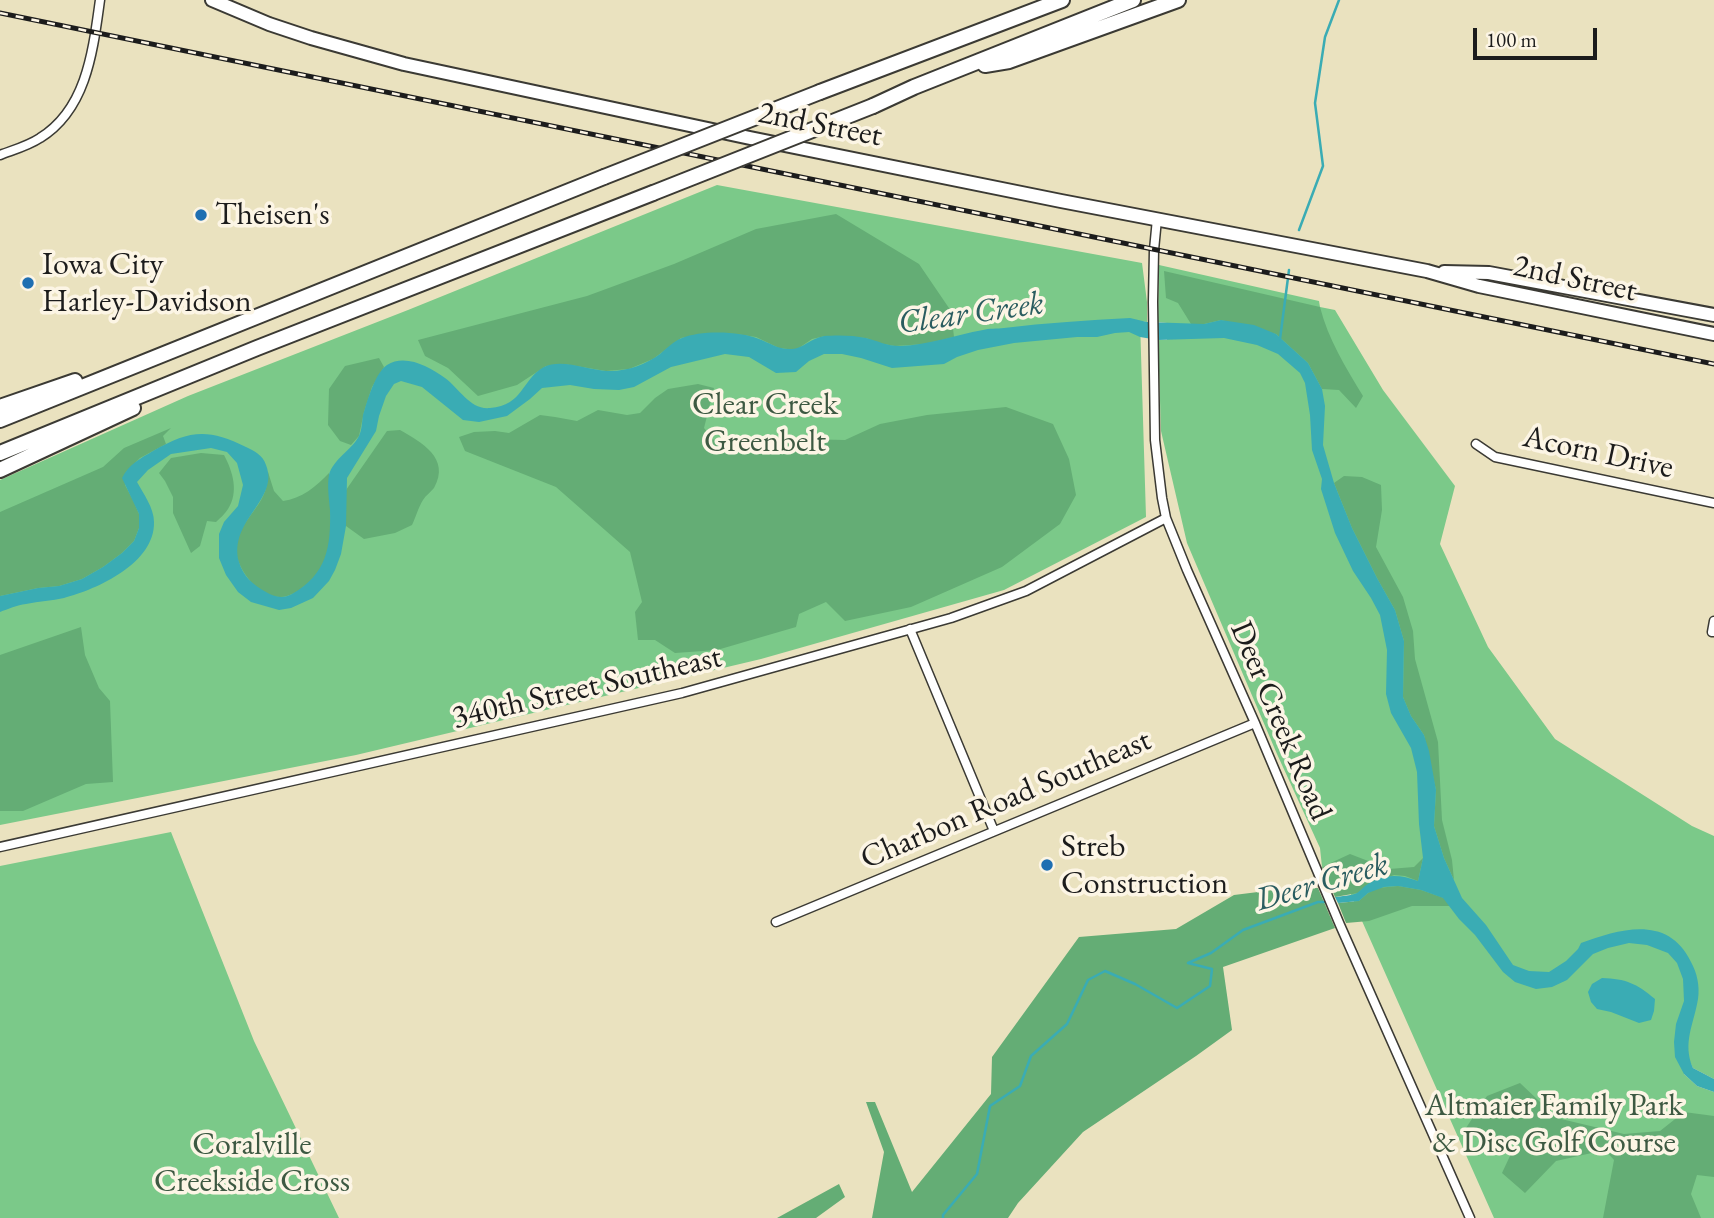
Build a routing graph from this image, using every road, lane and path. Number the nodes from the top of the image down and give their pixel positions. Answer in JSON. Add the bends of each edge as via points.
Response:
{"nodes":[{"id":1,"x":100,"y":0,"type":"edge"},
{"id":2,"x":212,"y":0,"type":"edge"},
{"id":3,"x":1062,"y":0,"type":"edge"},
{"id":4,"x":1133,"y":0,"type":"edge"},
{"id":5,"x":1178,"y":0,"type":"edge"},
{"id":6,"x":960,"y":69,"type":"junction"},
{"id":7,"x":0,"y":155,"type":"edge"},
{"id":8,"x":1157,"y":219,"type":"junction"},
{"id":9,"x":1427,"y":271,"type":"junction"},
{"id":10,"x":1714,"y":315,"type":"edge"},
{"id":11,"x":255,"y":318,"type":"junction"},
{"id":12,"x":1714,"y":334,"type":"edge"},
{"id":13,"x":257,"y":348,"type":"junction"},
{"id":14,"x":0,"y":407,"type":"edge"},
{"id":15,"x":0,"y":421,"type":"edge"},
{"id":16,"x":1476,"y":443,"type":"dead end"},
{"id":17,"x":0,"y":453,"type":"edge"},
{"id":18,"x":0,"y":470,"type":"edge"},
{"id":19,"x":1714,"y":502,"type":"edge"},
{"id":20,"x":1166,"y":518,"type":"junction"},
{"id":21,"x":1714,"y":621,"type":"edge"},
{"id":22,"x":910,"y":629,"type":"junction"},
{"id":23,"x":1713,"y":632,"type":"edge"},
{"id":24,"x":1255,"y":723,"type":"junction"},
{"id":25,"x":995,"y":831,"type":"junction"},
{"id":26,"x":0,"y":847,"type":"edge"},
{"id":27,"x":776,"y":922,"type":"dead end"},
{"id":28,"x":1470,"y":1218,"type":"edge"}],
"edges":[{"from":1,"to":7,"type":"street","via":[[89,65],[75,101],[40,139]]},
{"from":2,"to":8,"type":"main road","name":"2nd Street","via":[[300,35],[404,64]]},
{"from":3,"to":11,"type":"highway","bridge":true},
{"from":4,"to":6,"type":"highway"},
{"from":5,"to":6,"type":"highway","via":[[1009,61]]},
{"from":6,"to":13,"type":"highway","bridge":true},
{"from":8,"to":9,"type":"main road","name":"2nd Street"},
{"from":8,"to":20,"type":"street","name":"Deer Creek Road","via":[[1154,440]]},
{"from":9,"to":10,"type":"main road","name":"2nd Street","via":[[1489,273]]},
{"from":9,"to":12,"type":"main road","name":"2nd Street","via":[[1479,286]]},
{"from":11,"to":14,"type":"highway"},
{"from":11,"to":15,"type":"highway"},
{"from":13,"to":17,"type":"highway"},
{"from":13,"to":18,"type":"highway"},
{"from":16,"to":19,"type":"street","name":"Acorn Drive","via":[[1495,457]]},
{"from":20,"to":22,"type":"street","name":"340th Street Southeast","via":[[1026,591]]},
{"from":20,"to":24,"type":"street","name":"Deer Creek Road"},
{"from":21,"to":23,"type":"street"},
{"from":22,"to":25,"type":"street"},
{"from":22,"to":26,"type":"street","name":"340th Street Southeast","via":[[682,693]]},
{"from":24,"to":25,"type":"street","name":"Charbon Road Southeast"},
{"from":24,"to":28,"type":"street","name":"Deer Creek Road"},
{"from":25,"to":27,"type":"street","name":"Charbon Road Southeast"}]}
